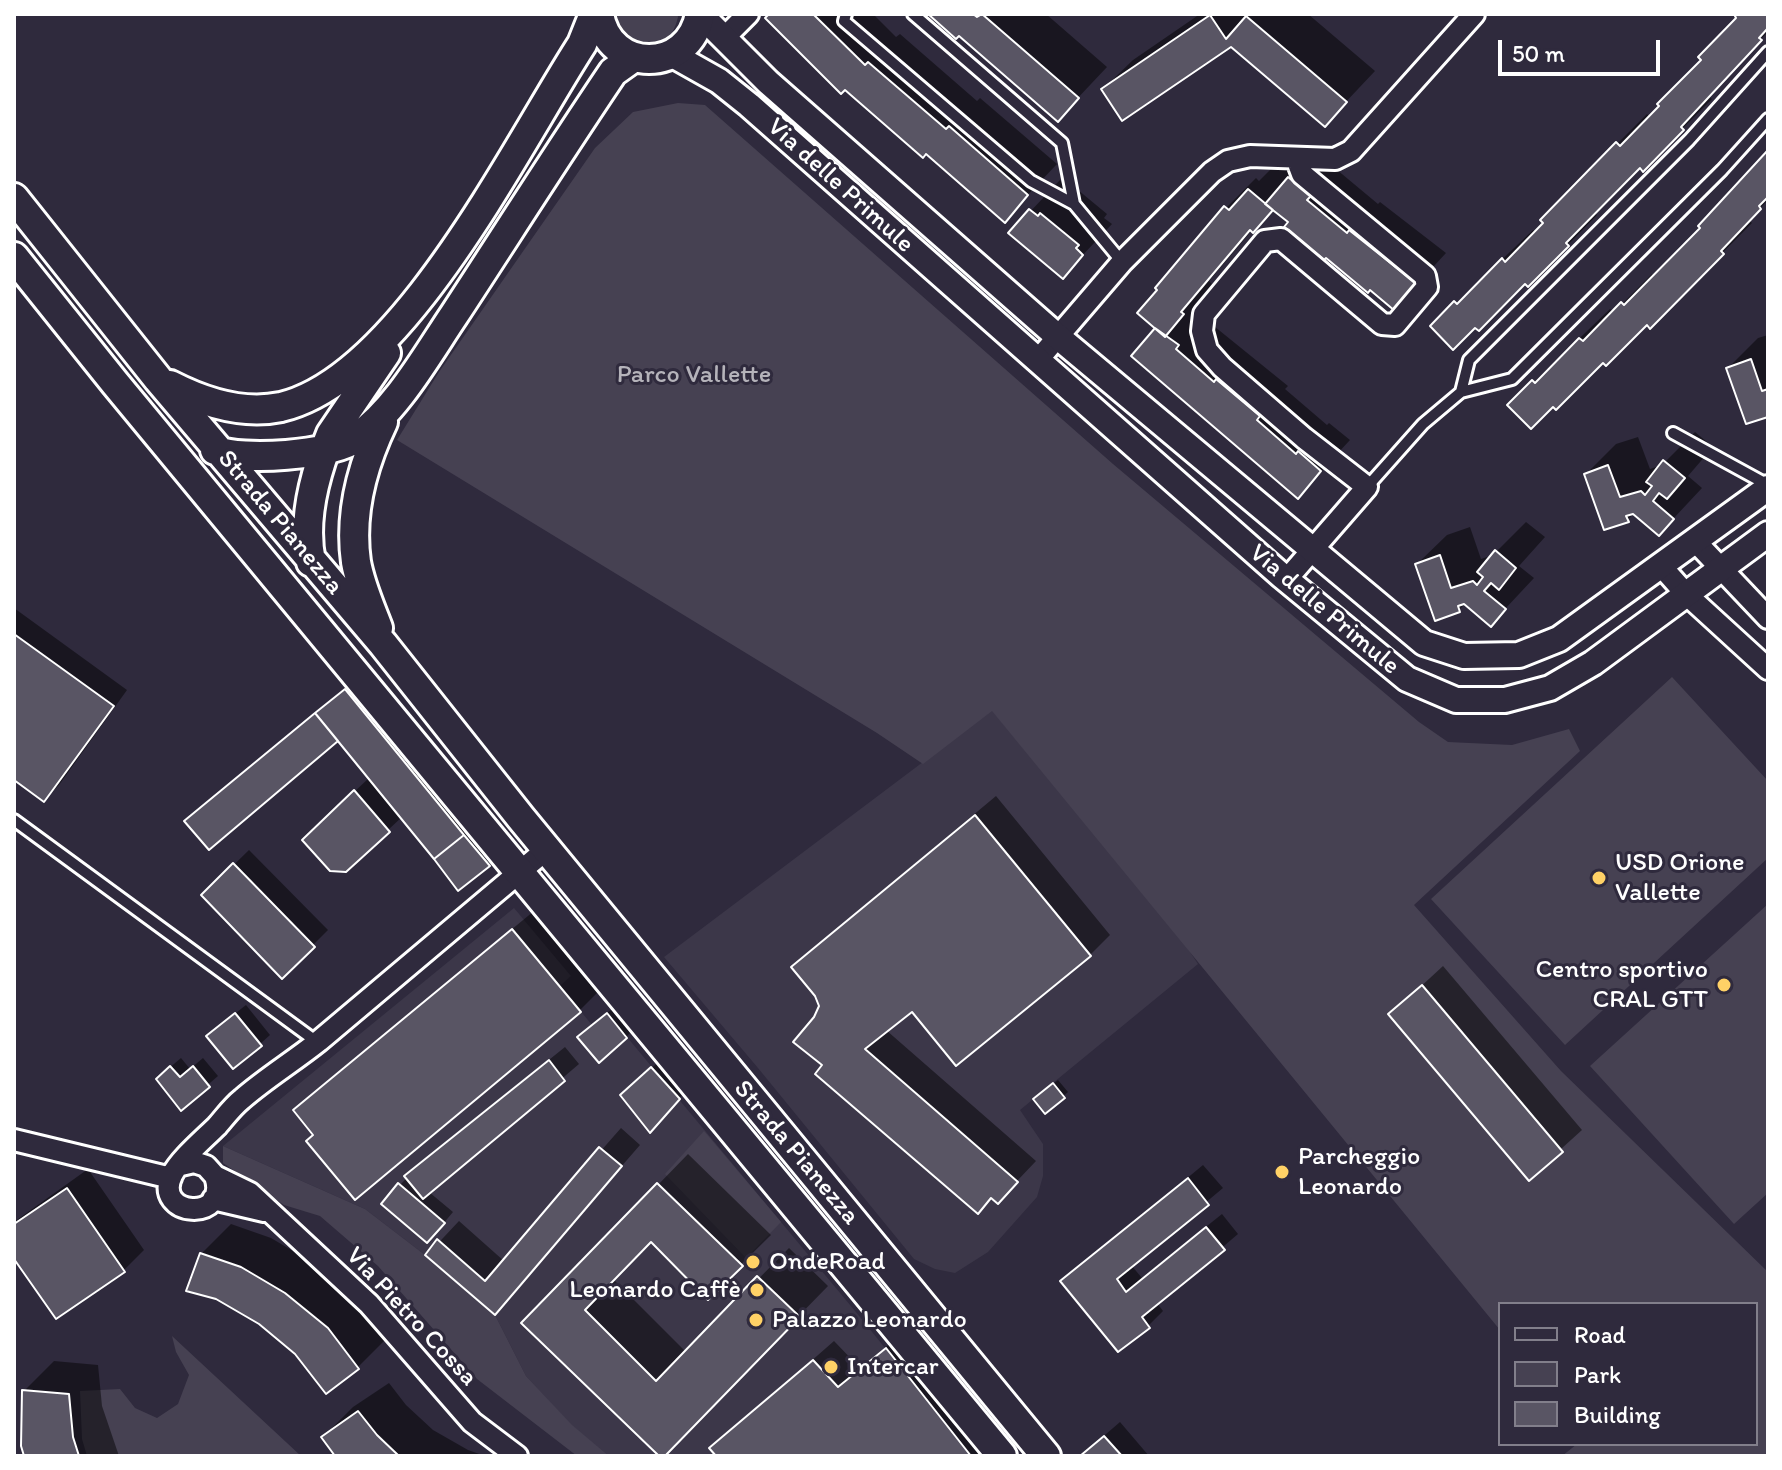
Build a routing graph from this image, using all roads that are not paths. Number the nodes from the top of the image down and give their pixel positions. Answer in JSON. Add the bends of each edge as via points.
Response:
{"nodes":[{"id":1,"x":596,"y":14,"type":"edge"},
{"id":2,"x":700,"y":14,"type":"edge"},
{"id":3,"x":748,"y":14,"type":"edge"},
{"id":4,"x":846,"y":14,"type":"edge"},
{"id":5,"x":913,"y":14,"type":"edge"},
{"id":6,"x":1474,"y":14,"type":"edge"},
{"id":7,"x":724,"y":38,"type":"junction"},
{"id":8,"x":1768,"y":52,"type":"edge"},
{"id":9,"x":671,"y":54,"type":"junction"},
{"id":10,"x":634,"y":57,"type":"junction"},
{"id":11,"x":1768,"y":119,"type":"edge"},
{"id":12,"x":1296,"y":158,"type":"junction"},
{"id":13,"x":14,"y":198,"type":"edge"},
{"id":14,"x":1074,"y":204,"type":"junction"},
{"id":15,"x":14,"y":257,"type":"edge"},
{"id":16,"x":1122,"y":262,"type":"junction"},
{"id":17,"x":402,"y":319,"type":"junction"},
{"id":18,"x":1057,"y":336,"type":"junction"},
{"id":19,"x":1037,"y":361,"type":"junction"},
{"id":20,"x":158,"y":379,"type":"junction"},
{"id":21,"x":115,"y":383,"type":"junction"},
{"id":22,"x":1461,"y":392,"type":"junction"},
{"id":23,"x":391,"y":405,"type":"junction"},
{"id":24,"x":1673,"y":433,"type":"dead end"},
{"id":25,"x":325,"y":448,"type":"junction"},
{"id":26,"x":221,"y":453,"type":"junction"},
{"id":27,"x":1768,"y":486,"type":"edge"},
{"id":28,"x":1367,"y":487,"type":"junction"},
{"id":29,"x":1768,"y":534,"type":"edge"},
{"id":30,"x":1696,"y":542,"type":"junction"},
{"id":31,"x":1310,"y":550,"type":"junction"},
{"id":32,"x":310,"y":559,"type":"junction"},
{"id":33,"x":1662,"y":567,"type":"junction"},
{"id":34,"x":1720,"y":568,"type":"junction"},
{"id":35,"x":1287,"y":579,"type":"junction"},
{"id":36,"x":1686,"y":594,"type":"junction"},
{"id":37,"x":1768,"y":618,"type":"edge"},
{"id":38,"x":383,"y":644,"type":"junction"},
{"id":39,"x":1768,"y":669,"type":"edge"},
{"id":40,"x":373,"y":693,"type":"junction"},
{"id":41,"x":14,"y":820,"type":"edge"},
{"id":42,"x":547,"y":849,"type":"junction"},
{"id":43,"x":520,"y":871,"type":"junction"},
{"id":44,"x":317,"y":1042,"type":"junction"},
{"id":45,"x":217,"y":1126,"type":"junction"},
{"id":46,"x":14,"y":1140,"type":"edge"},
{"id":47,"x":176,"y":1171,"type":"junction"},
{"id":48,"x":210,"y":1171,"type":"junction"},
{"id":49,"x":213,"y":1199,"type":"junction"},
{"id":50,"x":268,"y":1212,"type":"junction"},
{"id":51,"x":517,"y":1456,"type":"edge"},
{"id":52,"x":1002,"y":1456,"type":"edge"},
{"id":53,"x":1046,"y":1456,"type":"edge"}],
"edges":[{"from":1,"to":10,"type":"main road","via":[[615,46]]},
{"from":1,"to":17,"type":"main road","via":[[474,221]]},
{"from":2,"to":7,"type":"street","name":"Via delle Primule"},
{"from":2,"to":9,"type":"main road","via":[[689,41]]},
{"from":3,"to":7,"type":"street"},
{"from":4,"to":14,"type":"lane","via":[[844,21],[1031,181]]},
{"from":5,"to":14,"type":"lane","via":[[1062,143]]},
{"from":6,"to":12,"type":"street","via":[[1351,151],[1335,159]]},
{"from":7,"to":18,"type":"street","name":"Via delle Primule","via":[[777,91]]},
{"from":8,"to":22,"type":"lane","via":[[1689,140],[1469,360]]},
{"from":9,"to":10,"type":"main road","via":[[659,59]]},
{"from":9,"to":19,"type":"street","name":"Via delle Primule","via":[[749,105]]},
{"from":10,"to":23,"type":"main road","via":[[613,72]]},
{"from":11,"to":22,"type":"lane","via":[[1512,379]]},
{"from":12,"to":16,"type":"street","via":[[1250,156],[1228,161]]},
{"from":12,"to":28,"type":"street","via":[[1302,174],[1425,276],[1427,287],[1395,325],[1382,324],[1281,239],[1265,241],[1204,314],[1202,331],[1207,350],[1222,367]]},
{"from":13,"to":20,"type":"main road","name":"Strada Pianezza"},
{"from":14,"to":16,"type":"lane"},
{"from":15,"to":21,"type":"main road","name":"Strada Pianezza"},
{"from":16,"to":18,"type":"street"},
{"from":17,"to":20,"type":"main road","via":[[333,384],[278,407],[250,409],[198,400]]},
{"from":17,"to":25,"type":"main road","via":[[384,358]]},
{"from":18,"to":19,"type":"street"},
{"from":18,"to":31,"type":"street","name":"Via delle Primule"},
{"from":19,"to":35,"type":"street","name":"Via delle Primule"},
{"from":20,"to":26,"type":"main road","name":"Strada Pianezza"},
{"from":21,"to":26,"type":"main road","via":[[162,420]]},
{"from":21,"to":40,"type":"main road","name":"Strada Pianezza"},
{"from":22,"to":28,"type":"lane","name":"Via delle Primule"},
{"from":23,"to":25,"type":"main road","via":[[359,437]]},
{"from":23,"to":38,"type":"main road","via":[[362,472],[356,518],[356,562]]},
{"from":24,"to":27,"type":"lane","name":"Via delle Primule"},
{"from":25,"to":26,"type":"main road","via":[[257,458]]},
{"from":25,"to":32,"type":"main road","via":[[307,519]]},
{"from":26,"to":32,"type":"main road","name":"Strada Pianezza"},
{"from":27,"to":30,"type":"street","name":"Via delle Primule"},
{"from":28,"to":31,"type":"street","name":"Via delle Primule"},
{"from":29,"to":34,"type":"street","name":"Via delle Primule"},
{"from":30,"to":33,"type":"street","name":"Via delle Primule"},
{"from":30,"to":34,"type":"street"},
{"from":31,"to":33,"type":"street","name":"Via delle Primule","via":[[1424,643],[1464,656],[1519,655],[1559,639]]},
{"from":31,"to":35,"type":"street"},
{"from":32,"to":38,"type":"main road","name":"Strada Pianezza"},
{"from":32,"to":40,"type":"main road","via":[[336,626]]},
{"from":33,"to":36,"type":"street"},
{"from":34,"to":36,"type":"street","name":"Via delle Primule"},
{"from":34,"to":37,"type":"street"},
{"from":35,"to":36,"type":"street","name":"Via delle Primule","via":[[1407,679],[1456,700],[1505,700],[1550,688]]},
{"from":36,"to":39,"type":"street"},
{"from":38,"to":42,"type":"main road","name":"Strada Pianezza"},
{"from":40,"to":43,"type":"main road","name":"Strada Pianezza"},
{"from":41,"to":44,"type":"lane"},
{"from":42,"to":43,"type":"street"},
{"from":42,"to":53,"type":"main road","name":"Strada Pianezza"},
{"from":43,"to":44,"type":"street"},
{"from":43,"to":52,"type":"main road","name":"Strada Pianezza"},
{"from":44,"to":45,"type":"street","via":[[240,1100]]},
{"from":45,"to":47,"type":"street"},
{"from":45,"to":48,"type":"street","via":[[207,1154]]},
{"from":46,"to":47,"type":"street","name":"Via Pietro Cossa"},
{"from":47,"to":48,"type":"street","name":"Via Pietro Cossa","via":[[194,1162]]},
{"from":47,"to":49,"type":"street","name":"Via Pietro Cossa","via":[[169,1188],[181,1207],[202,1209]]},
{"from":48,"to":49,"type":"street"},
{"from":48,"to":50,"type":"street","name":"Via Pietro Cossa","via":[[250,1193]]},
{"from":49,"to":50,"type":"street","name":"Via Pietro Cossa"},
{"from":50,"to":51,"type":"street","name":"Via Pietro Cossa","via":[[369,1304],[472,1422]]}]}
